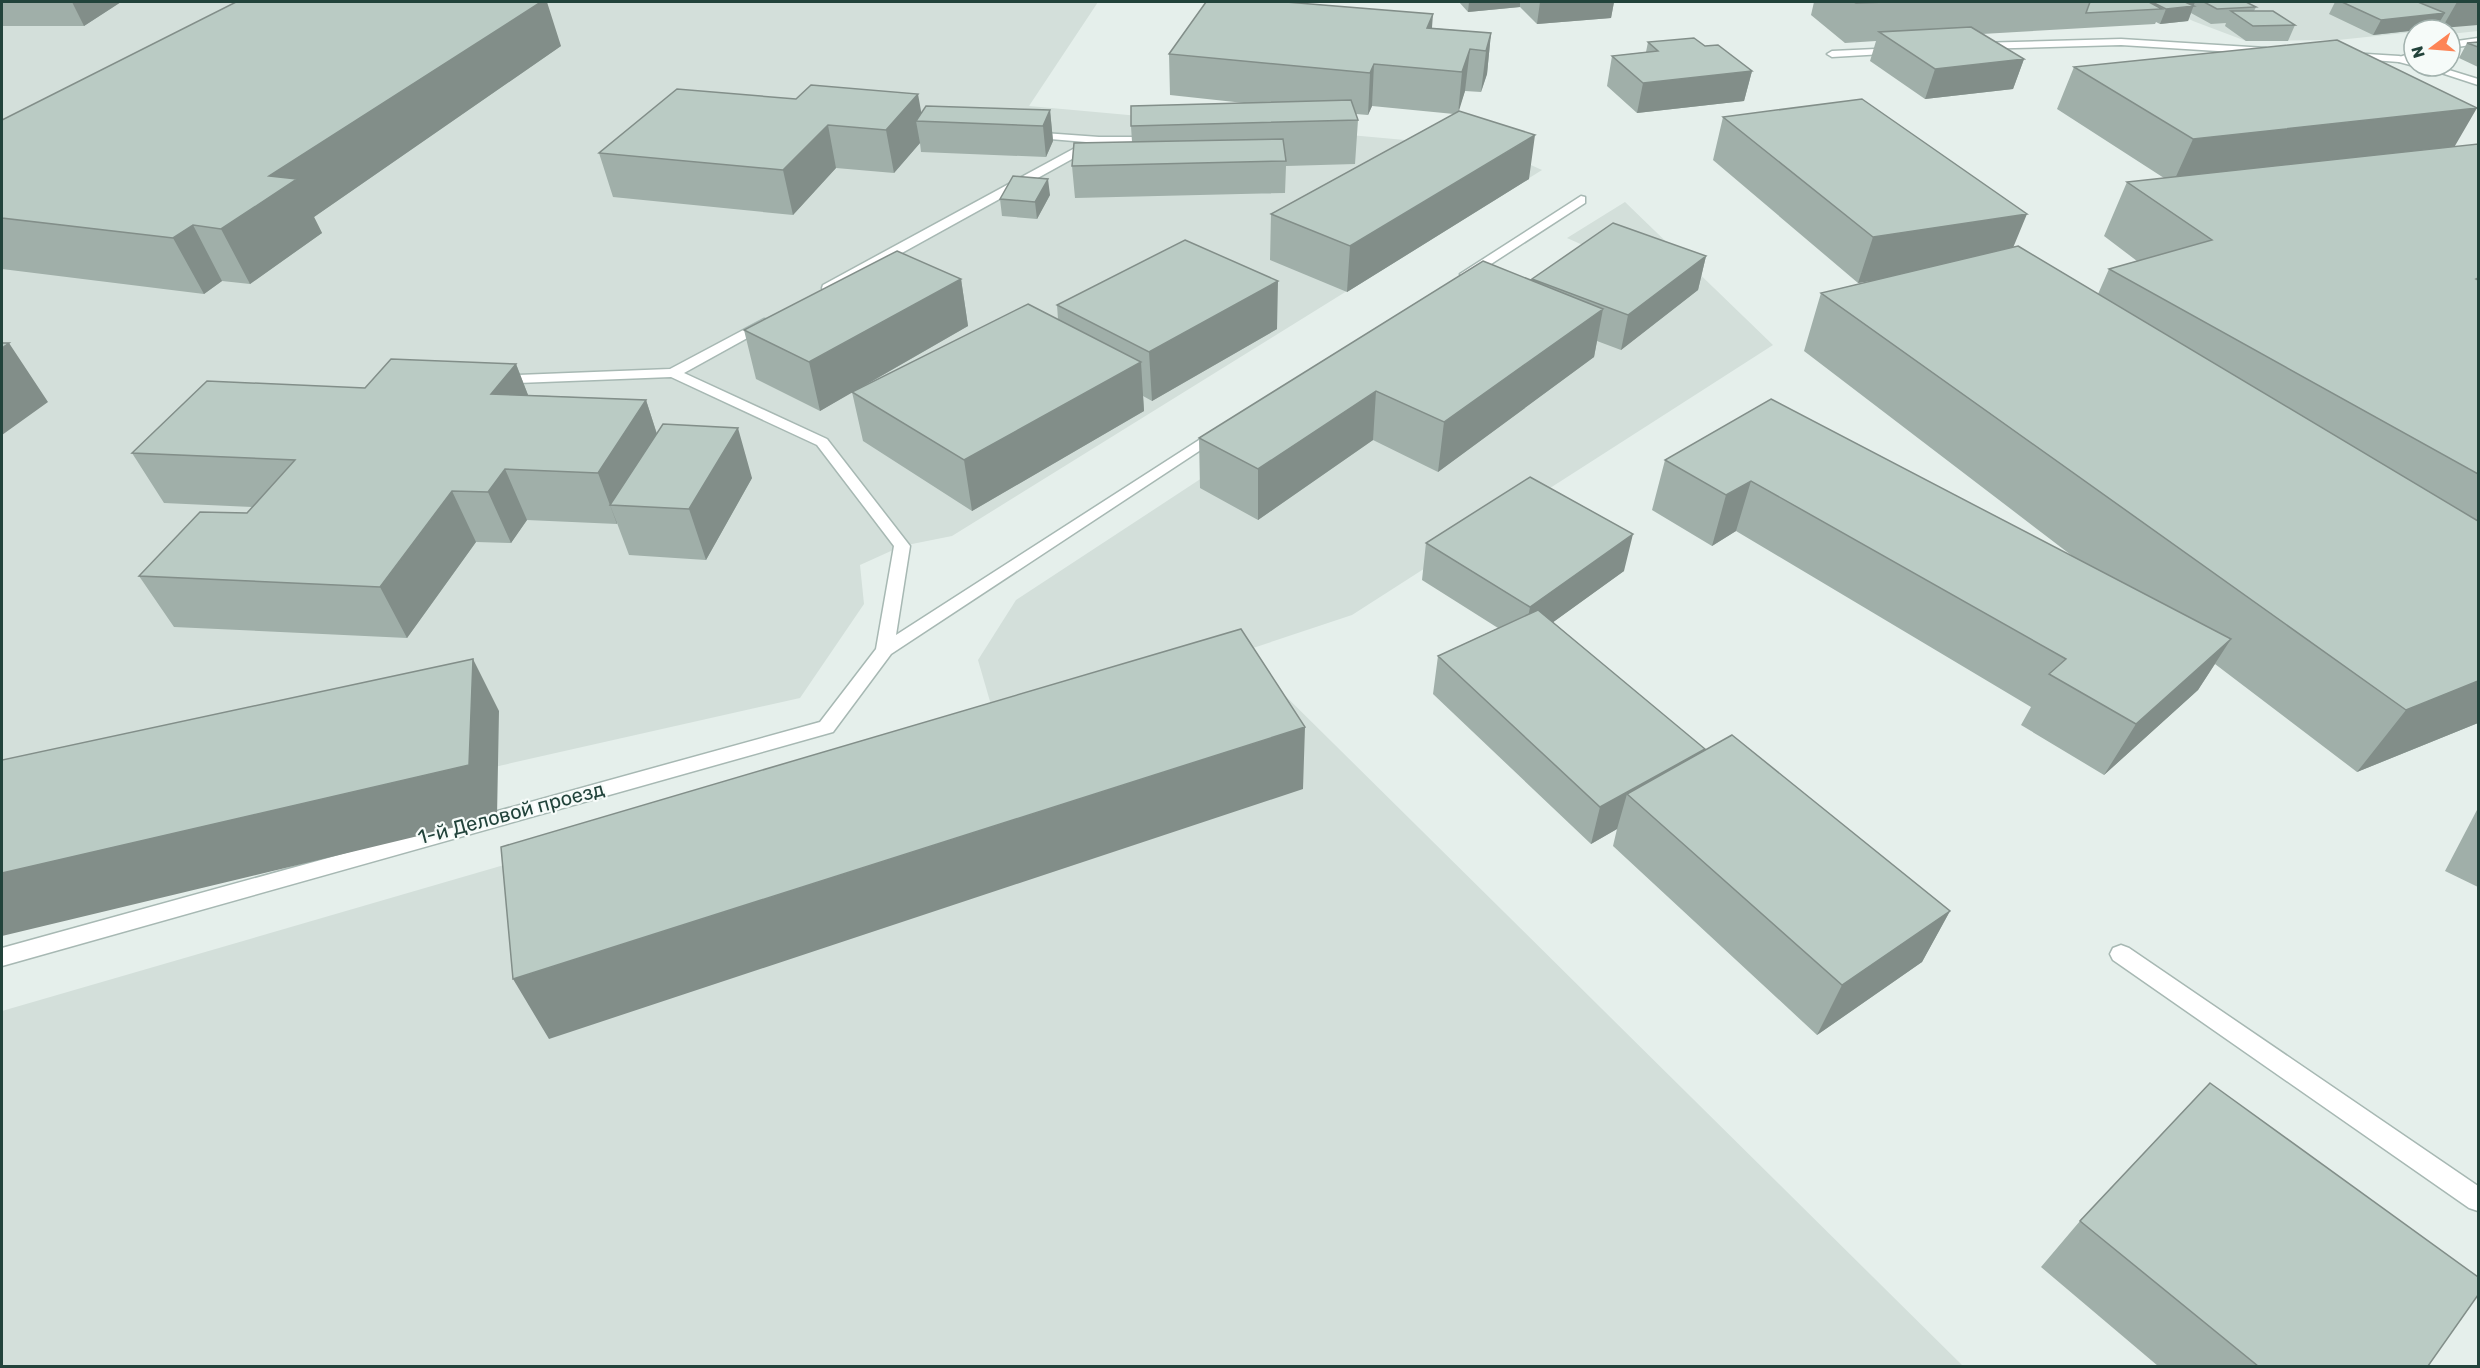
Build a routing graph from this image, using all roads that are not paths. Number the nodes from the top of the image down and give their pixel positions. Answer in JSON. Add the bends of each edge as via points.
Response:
{"nodes":[{"id":1,"x":2478,"y":41,"type":"edge"},
{"id":2,"x":2462,"y":43,"type":"edge"},
{"id":3,"x":1969,"y":47,"type":"edge"},
{"id":4,"x":1912,"y":50,"type":"edge"},
{"id":5,"x":2271,"y":51,"type":"edge"},
{"id":6,"x":1832,"y":54,"type":"dead end"},
{"id":7,"x":2341,"y":56,"type":"edge"},
{"id":8,"x":2402,"y":58,"type":"edge"},
{"id":9,"x":2399,"y":59,"type":"junction"},
{"id":10,"x":2402,"y":60,"type":"edge"},
{"id":11,"x":2462,"y":77,"type":"edge"},
{"id":12,"x":2478,"y":82,"type":"edge"},
{"id":13,"x":1015,"y":134,"type":"edge"},
{"id":14,"x":1099,"y":140,"type":"junction"},
{"id":15,"x":1167,"y":140,"type":"edge"},
{"id":16,"x":1581,"y":200,"type":"dead end"},
{"id":17,"x":1452,"y":284,"type":"edge"},
{"id":18,"x":818,"y":293,"type":"edge"},
{"id":19,"x":777,"y":316,"type":"edge"},
{"id":20,"x":672,"y":373,"type":"junction"},
{"id":21,"x":518,"y":379,"type":"dead end"},
{"id":22,"x":1233,"y":425,"type":"edge"},
{"id":23,"x":885,"y":650,"type":"junction"},
{"id":24,"x":2121,"y":954,"type":"dead end"},
{"id":25,"x":2,"y":957,"type":"edge"},
{"id":26,"x":2478,"y":1200,"type":"edge"}],
"edges":[{"from":1,"to":2,"type":"street"},
{"from":3,"to":5,"type":"street","via":[[2121,42]]},
{"from":4,"to":6,"type":"street"},
{"from":7,"to":9,"type":"street"},
{"from":8,"to":9,"type":"street"},
{"from":9,"to":10,"type":"street"},
{"from":11,"to":12,"type":"street"},
{"from":13,"to":14,"type":"street"},
{"from":14,"to":15,"type":"street"},
{"from":14,"to":18,"type":"street"},
{"from":16,"to":17,"type":"street"},
{"from":19,"to":20,"type":"street"},
{"from":20,"to":21,"type":"street"},
{"from":20,"to":23,"type":"street","name":"1-й Деловой проезд","via":[[822,442],[902,546]]},
{"from":22,"to":23,"type":"street"},
{"from":23,"to":25,"type":"street","name":"1-й Деловой проезд","via":[[826,727]]},
{"from":24,"to":26,"type":"street"}]}
